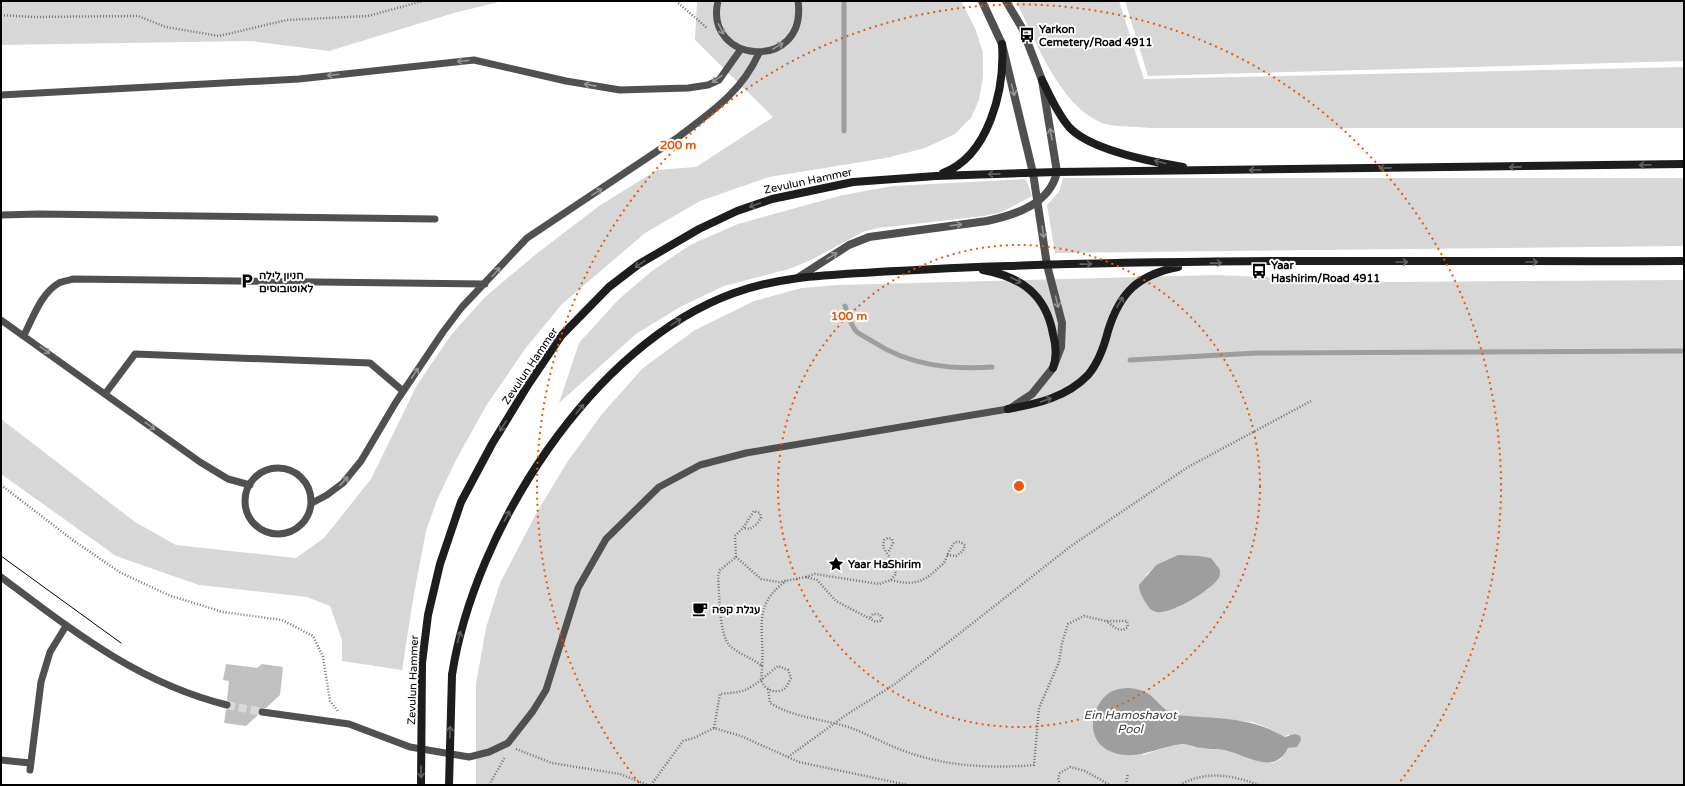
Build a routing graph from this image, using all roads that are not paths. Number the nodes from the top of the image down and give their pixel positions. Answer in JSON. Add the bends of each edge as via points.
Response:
{"nodes":[{"id":1,"x":718,"y":1,"type":"edge"},
{"id":2,"x":798,"y":1,"type":"edge"},
{"id":3,"x":982,"y":1,"type":"edge"},
{"id":4,"x":1006,"y":1,"type":"edge"},
{"id":5,"x":1002,"y":44,"type":"junction"},
{"id":6,"x":741,"y":49,"type":"junction"},
{"id":7,"x":759,"y":53,"type":"junction"},
{"id":8,"x":1042,"y":80,"type":"junction"},
{"id":9,"x":1,"y":95,"type":"edge"},
{"id":10,"x":1684,"y":164,"type":"edge"},
{"id":11,"x":1212,"y":170,"type":"junction"},
{"id":12,"x":1057,"y":172,"type":"junction"},
{"id":13,"x":1033,"y":174,"type":"junction"},
{"id":14,"x":936,"y":176,"type":"junction"},
{"id":15,"x":1038,"y":200,"type":"junction"},
{"id":16,"x":1,"y":216,"type":"edge"},
{"id":17,"x":435,"y":219,"type":"dead end"},
{"id":18,"x":1684,"y":261,"type":"edge"},
{"id":19,"x":1198,"y":263,"type":"junction"},
{"id":20,"x":1047,"y":265,"type":"junction"},
{"id":21,"x":965,"y":267,"type":"junction"},
{"id":22,"x":799,"y":277,"type":"junction"},
{"id":23,"x":485,"y":284,"type":"junction"},
{"id":24,"x":1,"y":320,"type":"edge"},
{"id":25,"x":24,"y":336,"type":"junction"},
{"id":26,"x":1053,"y":368,"type":"junction"},
{"id":27,"x":403,"y":391,"type":"junction"},
{"id":28,"x":105,"y":394,"type":"junction"},
{"id":29,"x":1008,"y":409,"type":"junction"},
{"id":30,"x":250,"y":485,"type":"junction"},
{"id":31,"x":312,"y":503,"type":"junction"},
{"id":32,"x":1,"y":577,"type":"edge"},
{"id":33,"x":66,"y":626,"type":"junction"},
{"id":34,"x":227,"y":705,"type":"tunnel mouth"},
{"id":35,"x":262,"y":712,"type":"tunnel mouth"},
{"id":36,"x":1,"y":760,"type":"edge"},
{"id":37,"x":421,"y":785,"type":"edge"},
{"id":38,"x":450,"y":785,"type":"edge"}],
"edges":[{"from":1,"to":6,"type":"lane","one_way":true,"via":[[717,21],[722,32],[730,42]]},
{"from":7,"to":2,"type":"lane","one_way":true,"via":[[772,51],[791,36],[800,12]]},
{"from":3,"to":5,"type":"street"},
{"from":4,"to":8,"type":"street","via":[[1022,28]]},
{"from":5,"to":13,"type":"street","one_way":true},
{"from":5,"to":14,"type":"main road","via":[[1001,82],[988,125],[979,142],[963,161],[952,170]]},
{"from":6,"to":7,"type":"lane"},
{"from":6,"to":9,"type":"lane","one_way":true,"via":[[719,80],[708,85],[688,88],[620,90],[474,60],[299,79]]},
{"from":23,"to":7,"type":"lane","one_way":true,"via":[[527,238],[677,138],[733,93],[752,70]]},
{"from":11,"to":8,"type":"main road","one_way":true,"via":[[1169,164],[1100,147],[1070,128],[1059,114]]},
{"from":12,"to":8,"type":"street","one_way":true},
{"from":10,"to":11,"type":"main road","one_way":true},
{"from":11,"to":12,"type":"main road","name":"Zevulun Hammer"},
{"from":12,"to":13,"type":"main road","name":"Zevulun Hammer"},
{"from":12,"to":15,"type":"street","via":[[1052,187]]},
{"from":13,"to":14,"type":"main road","name":"Zevulun Hammer","one_way":true},
{"from":13,"to":15,"type":"street"},
{"from":14,"to":37,"type":"main road","name":"Zevulun Hammer","one_way":true,"bridge":true,"via":[[853,182],[772,199],[737,211],[664,248],[639,264],[609,287],[561,336],[492,444],[461,502],[436,579],[422,663]]},
{"from":15,"to":20,"type":"street","one_way":true},
{"from":22,"to":15,"type":"street","one_way":true,"via":[[849,246],[869,237],[988,221],[1021,211]]},
{"from":16,"to":17,"type":"lane","via":[[39,214]]},
{"from":19,"to":18,"type":"main road","one_way":true},
{"from":20,"to":19,"type":"main road","one_way":true},
{"from":29,"to":19,"type":"main road","one_way":true,"via":[[1044,401],[1078,383],[1097,362],[1118,306],[1130,288],[1154,273]]},
{"from":20,"to":21,"type":"main road"},
{"from":20,"to":26,"type":"street","one_way":true,"via":[[1062,329],[1062,347]]},
{"from":21,"to":22,"type":"main road"},
{"from":21,"to":26,"type":"main road","one_way":true,"via":[[1006,276],[1029,288],[1038,297],[1051,323],[1056,360]]},
{"from":38,"to":22,"type":"main road","one_way":true,"bridge":true,"via":[[452,675],[456,646],[470,598],[488,554],[514,502],[542,459],[589,398],[638,349],[687,315],[733,293]]},
{"from":23,"to":25,"type":"lane","via":[[74,279],[60,283],[48,292]]},
{"from":27,"to":23,"type":"lane","one_way":true,"via":[[462,307]]},
{"from":24,"to":25,"type":"lane"},
{"from":25,"to":28,"type":"lane","one_way":true},
{"from":26,"to":29,"type":"street","via":[[1032,394]]},
{"from":27,"to":28,"type":"lane","via":[[370,363],[135,354]]},
{"from":31,"to":27,"type":"lane","one_way":true,"via":[[328,495],[361,461]]},
{"from":28,"to":30,"type":"lane","one_way":true,"via":[[200,462],[228,479]]},
{"from":29,"to":35,"type":"lane","via":[[746,453],[700,465],[659,487],[606,539],[578,588],[546,690],[509,745],[469,757],[410,747],[349,724]]},
{"from":30,"to":31,"type":"lane","via":[[257,476],[266,471],[277,468],[288,470],[305,482]]},
{"from":30,"to":31,"type":"lane","via":[[245,504],[248,514],[260,529],[269,533],[289,533],[298,528],[310,513]]},
{"from":32,"to":33,"type":"lane"},
{"from":33,"to":34,"type":"lane","via":[[108,655],[144,675],[186,693]]},
{"from":33,"to":36,"type":"lane","via":[[50,652],[41,682],[30,767]]}]}
